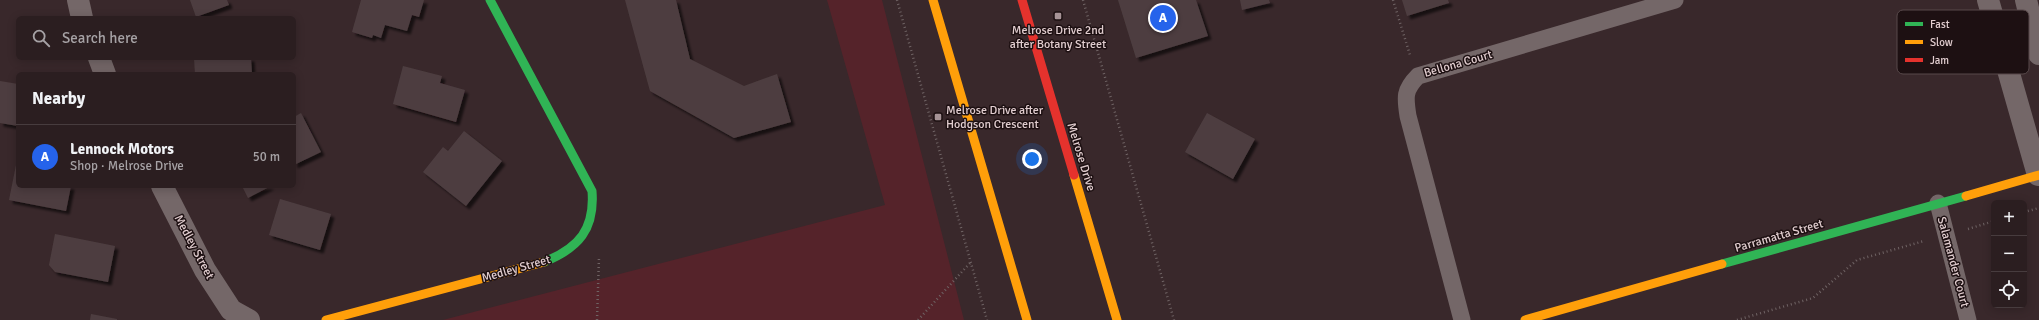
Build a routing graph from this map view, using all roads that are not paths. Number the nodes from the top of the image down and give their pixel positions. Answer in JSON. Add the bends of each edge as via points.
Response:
{"nodes":[{"id":1,"x":78,"y":0,"type":"edge"},
{"id":2,"x":490,"y":0,"type":"edge"},
{"id":3,"x":933,"y":0,"type":"edge"},
{"id":4,"x":1022,"y":0,"type":"edge"},
{"id":5,"x":1675,"y":0,"type":"edge"},
{"id":6,"x":1988,"y":0,"type":"edge"},
{"id":7,"x":2026,"y":0,"type":"edge"},
{"id":8,"x":1991,"y":10,"type":"edge"},
{"id":9,"x":2029,"y":10,"type":"edge"},
{"id":10,"x":2029,"y":11,"type":"edge"},
{"id":11,"x":82,"y":16,"type":"edge"},
{"id":12,"x":2038,"y":45,"type":"edge"},
{"id":13,"x":99,"y":60,"type":"edge"},
{"id":14,"x":104,"y":72,"type":"edge"},
{"id":15,"x":2010,"y":74,"type":"edge"},
{"id":16,"x":2039,"y":175,"type":"edge"},
{"id":17,"x":163,"y":188,"type":"edge"},
{"id":18,"x":1938,"y":203,"type":"junction"},
{"id":19,"x":249,"y":320,"type":"edge"},
{"id":20,"x":326,"y":320,"type":"edge"},
{"id":21,"x":1026,"y":320,"type":"edge"},
{"id":22,"x":1117,"y":320,"type":"edge"},
{"id":23,"x":1462,"y":320,"type":"edge"},
{"id":24,"x":1525,"y":320,"type":"edge"},
{"id":25,"x":1968,"y":320,"type":"edge"}],
"edges":[{"from":1,"to":11,"type":"street"},
{"from":2,"to":20,"type":"street","name":"Medley Street","via":[[592,191],[594,203],[589,229],[571,249],[556,258]]},
{"from":3,"to":21,"type":"street"},
{"from":4,"to":22,"type":"street","name":"Melrose Drive"},
{"from":5,"to":23,"type":"lane","name":"Bellona Court","via":[[1418,76],[1409,85],[1405,98],[1408,116]]},
{"from":6,"to":8,"type":"street"},
{"from":7,"to":9,"type":"street"},
{"from":10,"to":12,"type":"street"},
{"from":13,"to":14,"type":"street"},
{"from":15,"to":16,"type":"street"},
{"from":16,"to":18,"type":"street","name":"Parramatta Street"},
{"from":17,"to":19,"type":"street","name":"Medley Street","via":[[205,270],[231,310]]},
{"from":18,"to":24,"type":"street","name":"Parramatta Street"},
{"from":18,"to":25,"type":"lane","name":"Salamander Court"}]}
